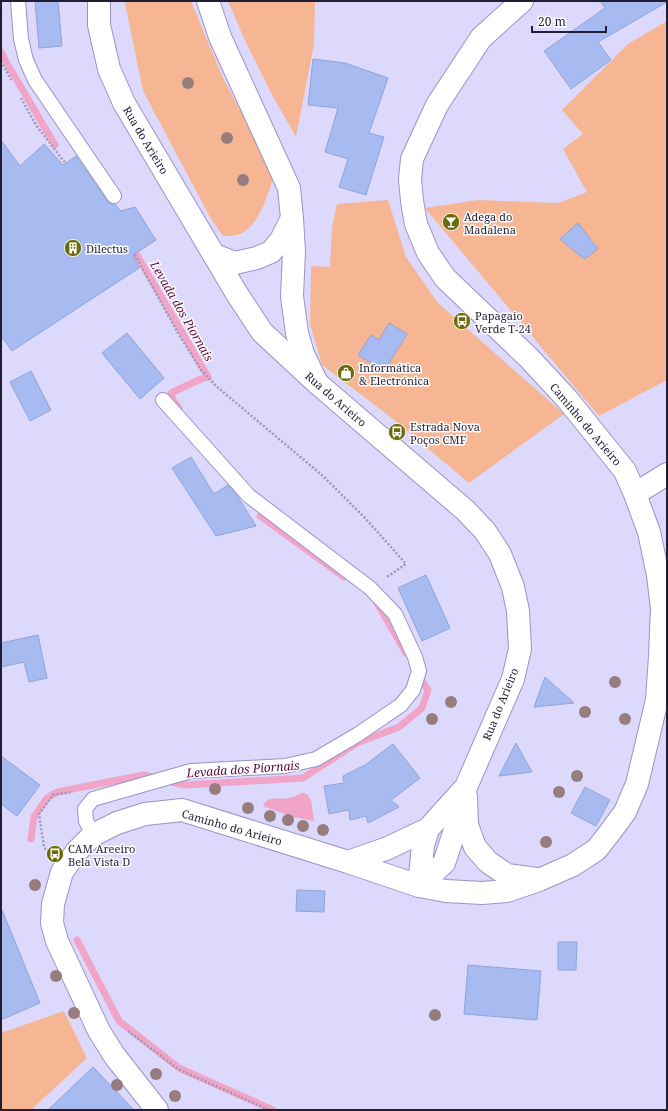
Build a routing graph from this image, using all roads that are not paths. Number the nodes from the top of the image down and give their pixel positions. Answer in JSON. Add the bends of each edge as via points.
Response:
{"nodes":[{"id":1,"x":18,"y":1,"type":"edge"},
{"id":2,"x":208,"y":1,"type":"edge"},
{"id":3,"x":522,"y":1,"type":"edge"},
{"id":4,"x":98,"y":2,"type":"edge"},
{"id":5,"x":114,"y":196,"type":"dead end"},
{"id":6,"x":292,"y":218,"type":"junction"},
{"id":7,"x":214,"y":255,"type":"junction"},
{"id":8,"x":317,"y":383,"type":"junction"},
{"id":9,"x":163,"y":400,"type":"dead end"},
{"id":10,"x":667,"y":474,"type":"edge"},
{"id":11,"x":635,"y":494,"type":"junction"},
{"id":12,"x":662,"y":702,"type":"edge"},
{"id":13,"x":466,"y":787,"type":"junction"},
{"id":14,"x":428,"y":829,"type":"junction"},
{"id":15,"x":93,"y":835,"type":"junction"},
{"id":16,"x":348,"y":862,"type":"junction"},
{"id":17,"x":539,"y":880,"type":"junction"},
{"id":18,"x":419,"y":886,"type":"junction"},
{"id":19,"x":157,"y":1110,"type":"edge"}],
"edges":[{"from":1,"to":5,"type":"lane","via":[[21,39],[26,60],[35,80]]},
{"from":2,"to":6,"type":"main road","via":[[220,37],[289,188]]},
{"from":3,"to":11,"type":"main road","name":"Caminho do Arieiro","via":[[481,38],[437,105],[412,159],[410,179],[416,224],[428,253],[445,278],[529,358],[567,399],[625,471]]},
{"from":4,"to":7,"type":"main road","name":"Rua do Arieiro","via":[[99,24],[109,69],[124,104]]},
{"from":6,"to":7,"type":"main road","via":[[281,240],[271,252],[235,263]]},
{"from":6,"to":8,"type":"main road","via":[[292,296],[297,333]]},
{"from":7,"to":8,"type":"main road","name":"Rua do Arieiro","via":[[262,332]]},
{"from":8,"to":13,"type":"main road","name":"Rua do Arieiro","via":[[465,510],[485,531],[500,554],[513,587],[518,611],[520,649],[513,679]]},
{"from":9,"to":15,"type":"lane","via":[[249,496],[370,588],[395,614],[419,671],[413,690],[401,705],[316,759],[286,766],[191,771],[93,799],[85,809],[86,820]]},
{"from":10,"to":11,"type":"main road"},
{"from":11,"to":12,"type":"main road","name":"Caminho do Arieiro","via":[[649,532],[658,575],[662,609]]},
{"from":12,"to":17,"type":"main road","name":"Caminho do Arieiro","via":[[638,784],[625,812],[596,850],[573,865]]},
{"from":13,"to":14,"type":"main road","name":"Rua do Arieiro"},
{"from":13,"to":17,"type":"main road","via":[[467,825],[475,847],[488,862],[507,875]]},
{"from":13,"to":18,"type":"main road","name":"Rua do Arieiro","via":[[444,863]]},
{"from":14,"to":16,"type":"main road","name":"Rua do Arieiro","via":[[388,848]]},
{"from":14,"to":18,"type":"main road","name":"Rua do Arieiro","via":[[422,845]]},
{"from":15,"to":16,"type":"main road","name":"Caminho do Arieiro","via":[[116,823],[145,814],[182,810]]},
{"from":15,"to":19,"type":"main road","name":"Caminho do Arieiro","via":[[62,872],[53,904],[52,924],[56,942],[103,1037]]},
{"from":16,"to":18,"type":"main road","name":"Caminho do Arieiro"},
{"from":17,"to":18,"type":"main road","name":"Caminho do Arieiro","via":[[507,891],[482,893]]}]}
